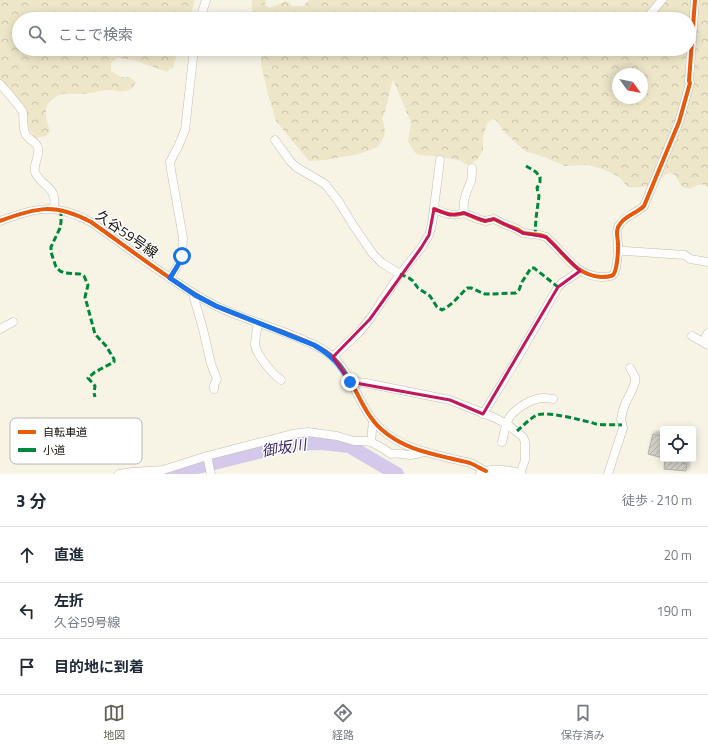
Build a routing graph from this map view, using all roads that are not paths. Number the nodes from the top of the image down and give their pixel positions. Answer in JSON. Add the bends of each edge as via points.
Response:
{"nodes":[{"id":1,"x":206,"y":0,"type":"edge"},
{"id":2,"x":662,"y":0,"type":"edge"},
{"id":3,"x":695,"y":0,"type":"edge"},
{"id":4,"x":202,"y":12,"type":"edge"},
{"id":5,"x":652,"y":12,"type":"edge"},
{"id":6,"x":694,"y":12,"type":"edge"},
{"id":7,"x":193,"y":56,"type":"edge"},
{"id":8,"x":691,"y":56,"type":"edge"},
{"id":9,"x":0,"y":84,"type":"edge"},
{"id":10,"x":275,"y":140,"type":"dead end"},
{"id":11,"x":440,"y":160,"type":"dead end"},
{"id":12,"x":472,"y":168,"type":"dead end"},
{"id":13,"x":54,"y":209,"type":"junction"},
{"id":14,"x":434,"y":209,"type":"junction"},
{"id":15,"x":464,"y":212,"type":"junction"},
{"id":16,"x":0,"y":221,"type":"edge"},
{"id":17,"x":618,"y":254,"type":"junction"},
{"id":18,"x":708,"y":262,"type":"edge"},
{"id":19,"x":580,"y":271,"type":"junction"},
{"id":20,"x":400,"y":274,"type":"junction"},
{"id":21,"x":170,"y":278,"type":"junction"},
{"id":22,"x":195,"y":295,"type":"junction"},
{"id":23,"x":13,"y":322,"type":"dead end"},
{"id":24,"x":258,"y":323,"type":"junction"},
{"id":25,"x":0,"y":329,"type":"edge"},
{"id":26,"x":708,"y":333,"type":"edge"},
{"id":27,"x":692,"y":336,"type":"dead end"},
{"id":28,"x":705,"y":343,"type":"edge"},
{"id":29,"x":333,"y":357,"type":"junction"},
{"id":30,"x":630,"y":368,"type":"dead end"},
{"id":31,"x":281,"y":380,"type":"dead end"},
{"id":32,"x":350,"y":382,"type":"junction"},
{"id":33,"x":214,"y":389,"type":"dead end"},
{"id":34,"x":553,"y":399,"type":"dead end"},
{"id":35,"x":483,"y":414,"type":"junction"},
{"id":36,"x":373,"y":420,"type":"junction"},
{"id":37,"x":507,"y":424,"type":"junction"},
{"id":38,"x":371,"y":442,"type":"junction"},
{"id":39,"x":502,"y":442,"type":"dead end"},
{"id":40,"x":424,"y":452,"type":"junction"},
{"id":41,"x":207,"y":457,"type":"junction"},
{"id":42,"x":483,"y":473,"type":"edge"},
{"id":43,"x":119,"y":474,"type":"edge"},
{"id":44,"x":211,"y":474,"type":"edge"},
{"id":45,"x":520,"y":474,"type":"edge"},
{"id":46,"x":608,"y":474,"type":"edge"}],
"edges":[{"from":1,"to":4,"type":"street"},
{"from":2,"to":5,"type":"street"},
{"from":3,"to":6,"type":"street"},
{"from":7,"to":21,"type":"street","via":[[184,130],[170,162],[183,238],[182,256]]},
{"from":8,"to":17,"type":"street","via":[[690,83],[679,122],[644,206],[617,228]]},
{"from":9,"to":13,"type":"street","via":[[23,111],[26,135],[39,149],[35,173],[52,192]]},
{"from":10,"to":20,"type":"street","via":[[296,167],[328,188],[373,254]]},
{"from":11,"to":14,"type":"street"},
{"from":12,"to":15,"type":"street"},
{"from":13,"to":16,"type":"street","name":"久谷59号線","via":[[21,213]]},
{"from":13,"to":21,"type":"street","name":"久谷59号線","via":[[75,214],[91,222]]},
{"from":14,"to":15,"type":"street","via":[[450,215]]},
{"from":14,"to":20,"type":"street","via":[[429,235]]},
{"from":15,"to":19,"type":"street","via":[[485,221],[494,219],[523,233],[546,237]]},
{"from":17,"to":18,"type":"street","via":[[625,251],[684,255],[690,259]]},
{"from":17,"to":19,"type":"street","via":[[615,271],[609,277],[590,276]]},
{"from":19,"to":35,"type":"street","via":[[558,286]]},
{"from":20,"to":29,"type":"street","via":[[370,319]]},
{"from":21,"to":22,"type":"street","name":"久谷59号線"},
{"from":22,"to":24,"type":"street","name":"久谷59号線"},
{"from":22,"to":33,"type":"street","via":[[211,364],[217,379]]},
{"from":23,"to":25,"type":"street"},
{"from":24,"to":29,"type":"street","name":"久谷59号線","via":[[314,345]]},
{"from":24,"to":31,"type":"street","via":[[255,344],[257,349],[261,358]]},
{"from":26,"to":28,"type":"street"},
{"from":27,"to":28,"type":"street"},
{"from":29,"to":32,"type":"street","name":"久谷59号線"},
{"from":30,"to":46,"type":"street","via":[[635,382],[623,410],[623,428]]},
{"from":32,"to":35,"type":"street","via":[[450,400]]},
{"from":32,"to":36,"type":"street","name":"久谷59号線"},
{"from":34,"to":37,"type":"street","via":[[529,402],[511,415]]},
{"from":35,"to":37,"type":"street"},
{"from":36,"to":38,"type":"street"},
{"from":36,"to":40,"type":"street","name":"久谷59号線","via":[[392,438]]},
{"from":37,"to":39,"type":"street"},
{"from":37,"to":45,"type":"street","via":[[523,437],[525,442],[525,460]]},
{"from":38,"to":40,"type":"street","via":[[391,454],[396,452],[410,455]]},
{"from":38,"to":41,"type":"street","via":[[308,432]]},
{"from":40,"to":42,"type":"street","name":"久谷59号線","via":[[470,463]]},
{"from":41,"to":43,"type":"street","via":[[163,470]]},
{"from":41,"to":44,"type":"street"},
{"from":42,"to":45,"type":"main road","via":[[495,470]]}]}
